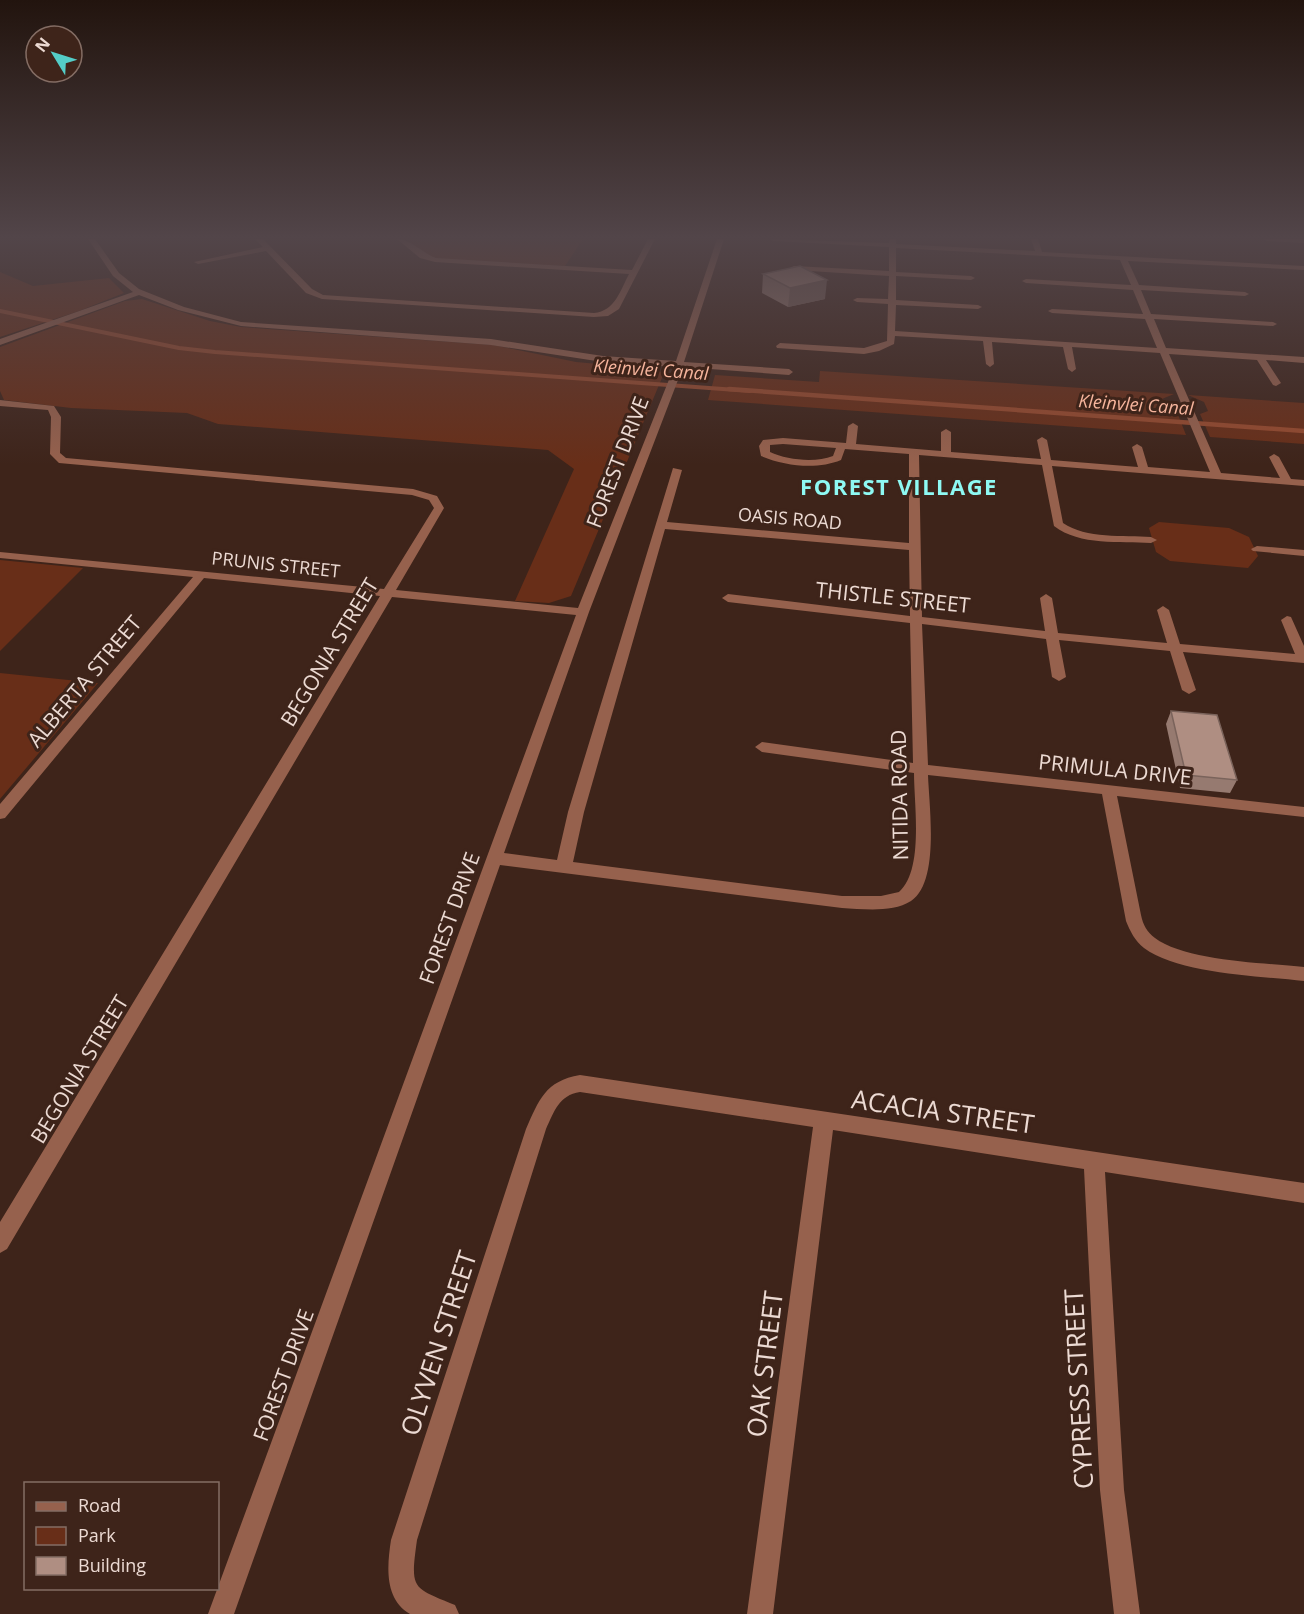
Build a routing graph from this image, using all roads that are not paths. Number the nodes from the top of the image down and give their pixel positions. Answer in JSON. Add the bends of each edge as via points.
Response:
{"nodes":[{"id":1,"x":79,"y":314,"type":"edge"},
{"id":2,"x":204,"y":314,"type":"edge"},
{"id":3,"x":696,"y":314,"type":"edge"},
{"id":4,"x":892,"y":314,"type":"edge"},
{"id":5,"x":1098,"y":314,"type":"edge"},
{"id":6,"x":1146,"y":314,"type":"edge"},
{"id":7,"x":1148,"y":318,"type":"junction"},
{"id":8,"x":1273,"y":324,"type":"dead end"},
{"id":9,"x":892,"y":333,"type":"junction"},
{"id":10,"x":987,"y":339,"type":"junction"},
{"id":11,"x":0,"y":342,"type":"edge"},
{"id":12,"x":1066,"y":345,"type":"junction"},
{"id":13,"x":780,"y":346,"type":"dead end"},
{"id":14,"x":1161,"y":351,"type":"junction"},
{"id":15,"x":1260,"y":357,"type":"junction"},
{"id":16,"x":1304,"y":360,"type":"edge"},
{"id":17,"x":990,"y":364,"type":"dead end"},
{"id":18,"x":1072,"y":369,"type":"dead end"},
{"id":19,"x":677,"y":370,"type":"junction"},
{"id":20,"x":789,"y":372,"type":"dead end"},
{"id":21,"x":1276,"y":383,"type":"dead end"},
{"id":22,"x":0,"y":403,"type":"edge"},
{"id":23,"x":853,"y":426,"type":"dead end"},
{"id":24,"x":946,"y":432,"type":"dead end"},
{"id":25,"x":1042,"y":440,"type":"dead end"},
{"id":26,"x":846,"y":447,"type":"junction"},
{"id":27,"x":1137,"y":447,"type":"dead end"},
{"id":28,"x":914,"y":452,"type":"junction"},
{"id":29,"x":946,"y":455,"type":"junction"},
{"id":30,"x":1274,"y":457,"type":"dead end"},
{"id":31,"x":1046,"y":463,"type":"junction"},
{"id":32,"x":678,"y":470,"type":"dead end"},
{"id":33,"x":1144,"y":470,"type":"junction"},
{"id":34,"x":1217,"y":476,"type":"junction"},
{"id":35,"x":1287,"y":481,"type":"junction"},
{"id":36,"x":1304,"y":483,"type":"edge"},
{"id":37,"x":661,"y":525,"type":"junction"},
{"id":38,"x":1151,"y":540,"type":"dead end"},
{"id":39,"x":916,"y":547,"type":"junction"},
{"id":40,"x":1257,"y":549,"type":"dead end"},
{"id":41,"x":1304,"y":553,"type":"edge"},
{"id":42,"x":0,"y":555,"type":"edge"},
{"id":43,"x":201,"y":575,"type":"junction"},
{"id":44,"x":389,"y":594,"type":"junction"},
{"id":45,"x":728,"y":598,"type":"dead end"},
{"id":46,"x":1046,"y":598,"type":"dead end"},
{"id":47,"x":1163,"y":610,"type":"dead end"},
{"id":48,"x":583,"y":612,"type":"junction"},
{"id":49,"x":916,"y":618,"type":"junction"},
{"id":50,"x":1287,"y":620,"type":"dead end"},
{"id":51,"x":1053,"y":636,"type":"junction"},
{"id":52,"x":1176,"y":647,"type":"junction"},
{"id":53,"x":1303,"y":659,"type":"edge"},
{"id":54,"x":1059,"y":677,"type":"dead end"},
{"id":55,"x":1190,"y":690,"type":"dead end"},
{"id":56,"x":762,"y":747,"type":"dead end"},
{"id":57,"x":921,"y":769,"type":"junction"},
{"id":58,"x":1108,"y":789,"type":"junction"},
{"id":59,"x":1304,"y":812,"type":"edge"},
{"id":60,"x":0,"y":814,"type":"edge"},
{"id":61,"x":494,"y":858,"type":"junction"},
{"id":62,"x":564,"y":866,"type":"junction"},
{"id":63,"x":1304,"y":974,"type":"edge"},
{"id":64,"x":574,"y":1083,"type":"joint"},
{"id":65,"x":824,"y":1120,"type":"junction"},
{"id":66,"x":1094,"y":1160,"type":"junction"},
{"id":67,"x":1304,"y":1193,"type":"edge"},
{"id":68,"x":0,"y":1242,"type":"edge"},
{"id":69,"x":221,"y":1614,"type":"edge"},
{"id":70,"x":446,"y":1614,"type":"edge"},
{"id":71,"x":760,"y":1614,"type":"edge"},
{"id":72,"x":1127,"y":1614,"type":"edge"}],
"edges":[{"from":1,"to":11,"type":"street"},
{"from":2,"to":19,"type":"street","via":[[241,324],[491,342]]},
{"from":3,"to":19,"type":"street","name":"FOREST DRIVE"},
{"from":4,"to":9,"type":"street"},
{"from":5,"to":7,"type":"street"},
{"from":6,"to":7,"type":"street"},
{"from":7,"to":8,"type":"street"},
{"from":7,"to":14,"type":"street"},
{"from":9,"to":10,"type":"street"},
{"from":9,"to":13,"type":"street","via":[[888,344],[870,351]]},
{"from":10,"to":12,"type":"street"},
{"from":10,"to":17,"type":"street"},
{"from":12,"to":14,"type":"street"},
{"from":12,"to":18,"type":"street"},
{"from":14,"to":15,"type":"street"},
{"from":14,"to":34,"type":"street"},
{"from":15,"to":16,"type":"street"},
{"from":15,"to":21,"type":"street"},
{"from":19,"to":20,"type":"street"},
{"from":19,"to":48,"type":"street","name":"FOREST DRIVE"},
{"from":22,"to":44,"type":"street","name":"BEGONIA STREET","via":[[51,408],[56,417],[55,454],[69,462],[428,495],[436,501],[438,511]]},
{"from":23,"to":26,"type":"street"},
{"from":24,"to":29,"type":"street"},
{"from":25,"to":31,"type":"street"},
{"from":26,"to":26,"type":"street","via":[[829,463],[774,459],[764,451],[765,444],[773,441]]},
{"from":26,"to":28,"type":"street"},
{"from":27,"to":33,"type":"street"},
{"from":28,"to":29,"type":"street"},
{"from":28,"to":39,"type":"street","name":"NITIDA ROAD"},
{"from":29,"to":31,"type":"street"},
{"from":30,"to":35,"type":"street"},
{"from":31,"to":33,"type":"street"},
{"from":31,"to":38,"type":"street","via":[[1061,529],[1077,534]]},
{"from":32,"to":37,"type":"street"},
{"from":33,"to":34,"type":"street"},
{"from":34,"to":35,"type":"street"},
{"from":35,"to":36,"type":"street"},
{"from":37,"to":39,"type":"street","name":"OASIS ROAD"},
{"from":37,"to":62,"type":"street","via":[[576,812]]},
{"from":39,"to":49,"type":"street","name":"NITIDA ROAD"},
{"from":40,"to":41,"type":"street"},
{"from":42,"to":43,"type":"street","name":"PRUNIS STREET"},
{"from":43,"to":44,"type":"street","name":"PRUNIS STREET"},
{"from":43,"to":60,"type":"street","name":"ALBERTA STREET"},
{"from":44,"to":48,"type":"street","name":"PRUNIS STREET"},
{"from":44,"to":68,"type":"street","name":"BEGONIA STREET"},
{"from":45,"to":49,"type":"street","name":"THISTLE STREET"},
{"from":46,"to":51,"type":"street"},
{"from":47,"to":52,"type":"street"},
{"from":48,"to":61,"type":"street","name":"FOREST DRIVE"},
{"from":49,"to":51,"type":"street","name":"THISTLE STREET"},
{"from":49,"to":57,"type":"street","name":"NITIDA ROAD"},
{"from":50,"to":53,"type":"street","name":"THISTLE STREET"},
{"from":51,"to":52,"type":"street","name":"THISTLE STREET"},
{"from":51,"to":54,"type":"street"},
{"from":52,"to":53,"type":"street","name":"THISTLE STREET"},
{"from":52,"to":55,"type":"street"},
{"from":56,"to":57,"type":"street","name":"PRIMULA DRIVE"},
{"from":57,"to":58,"type":"street","name":"PRIMULA DRIVE"},
{"from":57,"to":62,"type":"street","name":"NITIDA ROAD","via":[[922,864],[918,885],[905,898],[880,903],[842,902]]},
{"from":58,"to":59,"type":"street","name":"PRIMULA DRIVE"},
{"from":58,"to":63,"type":"street","via":[[1132,912],[1139,933],[1150,944],[1194,960]]},
{"from":61,"to":62,"type":"street","name":"NITIDA ROAD"},
{"from":61,"to":69,"type":"street","name":"FOREST DRIVE"},
{"from":64,"to":65,"type":"street","name":"ACACIA STREET"},
{"from":64,"to":70,"type":"street","name":"OLYVEN STREET","via":[[553,1094],[536,1129],[404,1540],[399,1567],[404,1588],[415,1602]]},
{"from":65,"to":66,"type":"street","name":"ACACIA STREET"},
{"from":65,"to":71,"type":"street","name":"OAK STREET"},
{"from":66,"to":67,"type":"street","name":"ACACIA STREET"},
{"from":66,"to":72,"type":"street","name":"CYPRESS STREET","via":[[1112,1490]]}]}
